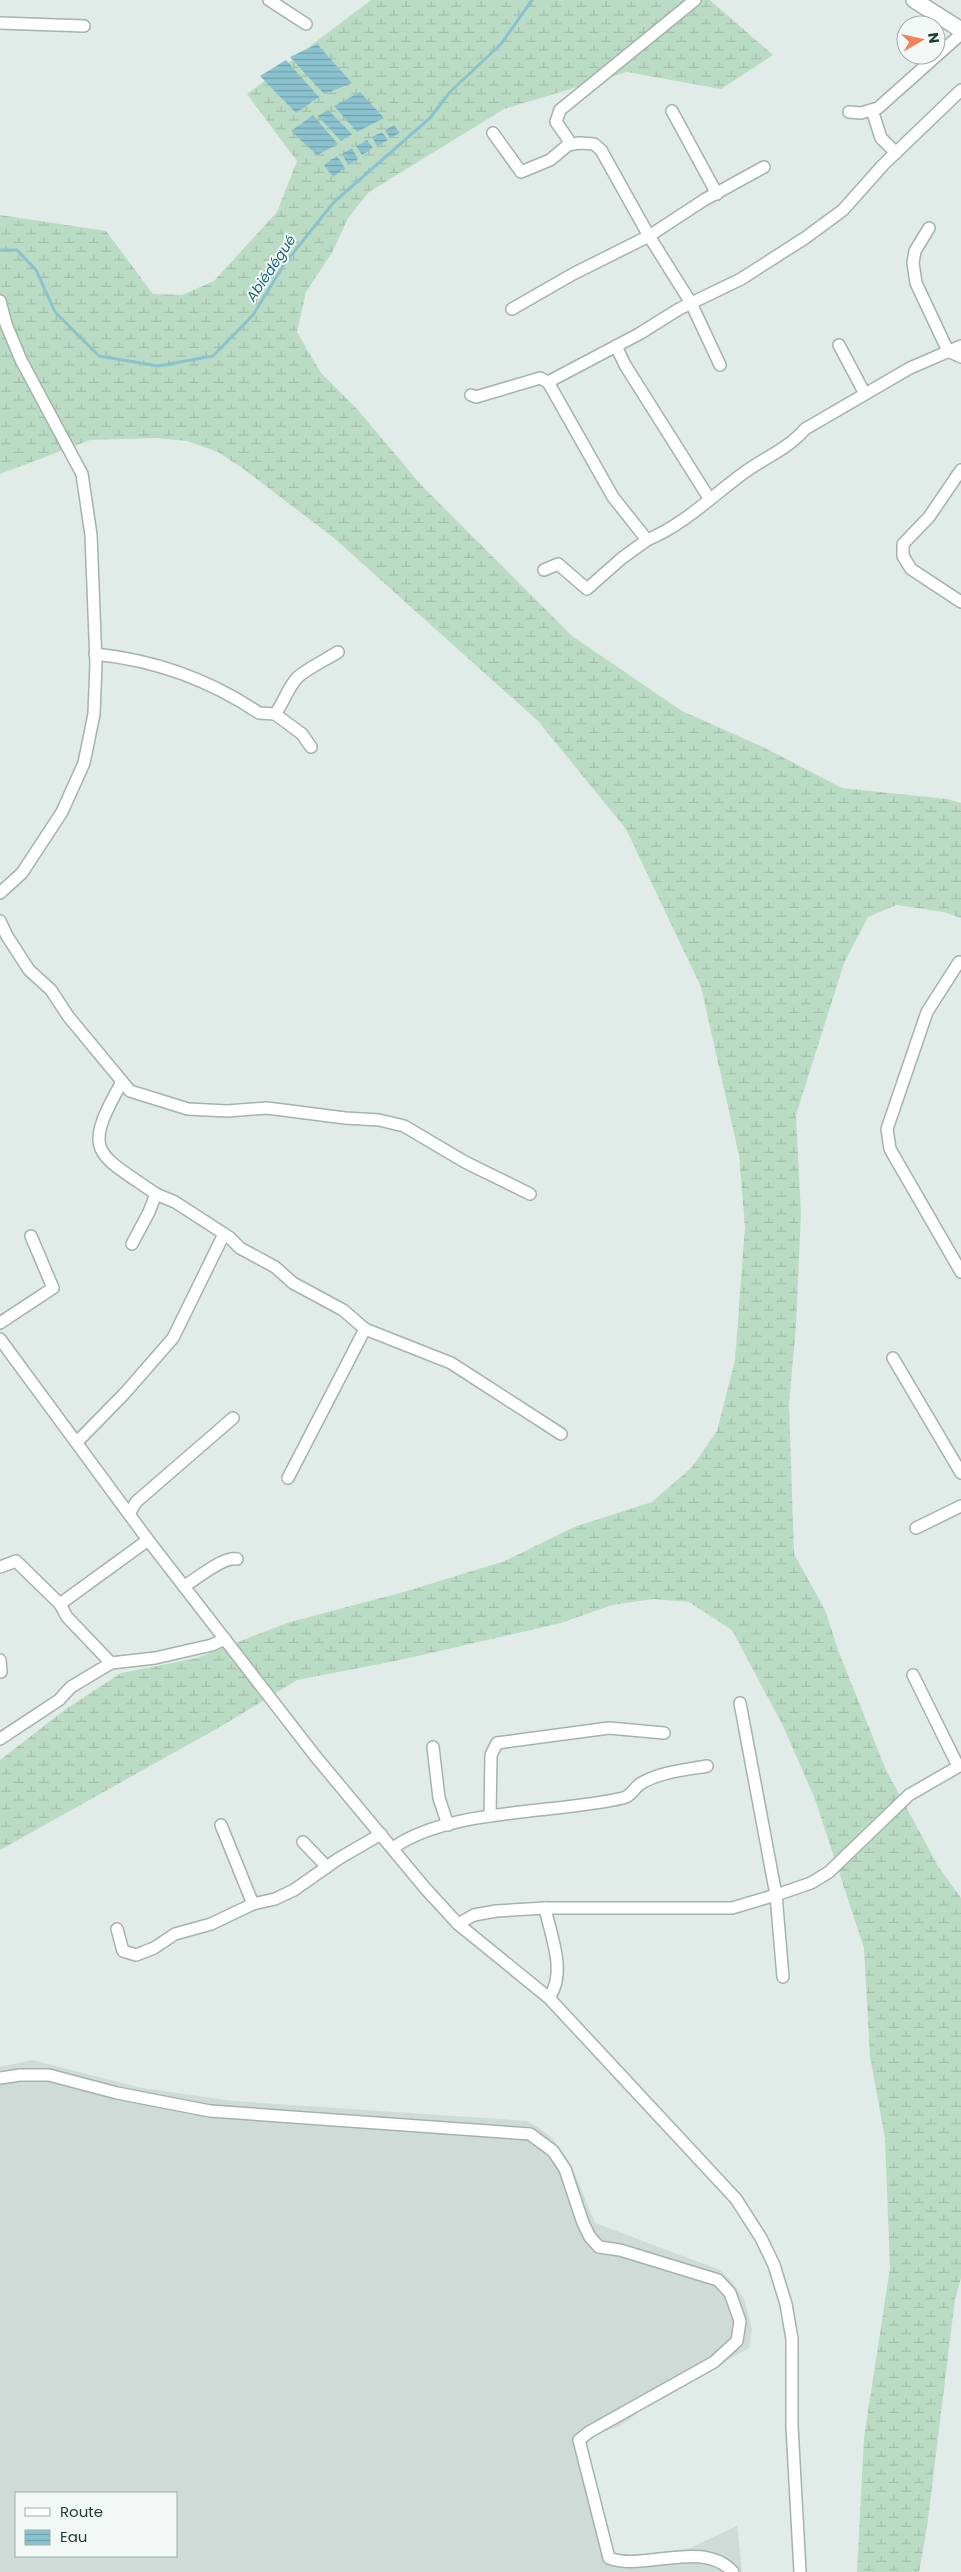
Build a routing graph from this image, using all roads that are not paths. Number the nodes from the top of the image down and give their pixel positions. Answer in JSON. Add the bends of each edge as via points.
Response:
{"nodes":[{"id":1,"x":269,"y":0,"type":"edge"},
{"id":2,"x":695,"y":0,"type":"edge"},
{"id":3,"x":914,"y":0,"type":"edge"},
{"id":4,"x":0,"y":23,"type":"edge"},
{"id":5,"x":306,"y":24,"type":"dead end"},
{"id":6,"x":84,"y":26,"type":"dead end"},
{"id":7,"x":961,"y":32,"type":"edge"},
{"id":8,"x":961,"y":90,"type":"edge"},
{"id":9,"x":872,"y":110,"type":"junction"},
{"id":10,"x":672,"y":111,"type":"dead end"},
{"id":11,"x":849,"y":112,"type":"dead end"},
{"id":12,"x":493,"y":133,"type":"dead end"},
{"id":13,"x":568,"y":145,"type":"junction"},
{"id":14,"x":896,"y":152,"type":"junction"},
{"id":15,"x":764,"y":167,"type":"dead end"},
{"id":16,"x":717,"y":194,"type":"junction"},
{"id":17,"x":929,"y":228,"type":"dead end"},
{"id":18,"x":649,"y":236,"type":"junction"},
{"id":19,"x":0,"y":300,"type":"edge"},
{"id":20,"x":691,"y":303,"type":"junction"},
{"id":21,"x":512,"y":309,"type":"dead end"},
{"id":22,"x":839,"y":345,"type":"dead end"},
{"id":23,"x":616,"y":346,"type":"junction"},
{"id":24,"x":961,"y":346,"type":"edge"},
{"id":25,"x":948,"y":351,"type":"junction"},
{"id":26,"x":961,"y":357,"type":"edge"},
{"id":27,"x":720,"y":365,"type":"dead end"},
{"id":28,"x":548,"y":382,"type":"junction"},
{"id":29,"x":865,"y":394,"type":"junction"},
{"id":30,"x":471,"y":395,"type":"dead end"},
{"id":31,"x":961,"y":470,"type":"edge"},
{"id":32,"x":709,"y":498,"type":"junction"},
{"id":33,"x":647,"y":540,"type":"junction"},
{"id":34,"x":544,"y":570,"type":"dead end"},
{"id":35,"x":961,"y":602,"type":"edge"},
{"id":36,"x":338,"y":652,"type":"dead end"},
{"id":37,"x":95,"y":654,"type":"junction"},
{"id":38,"x":275,"y":714,"type":"junction"},
{"id":39,"x":311,"y":747,"type":"dead end"},
{"id":40,"x":0,"y":893,"type":"edge"},
{"id":41,"x":0,"y":921,"type":"edge"},
{"id":42,"x":958,"y":962,"type":"dead end"},
{"id":43,"x":122,"y":1082,"type":"junction"},
{"id":44,"x":156,"y":1194,"type":"junction"},
{"id":45,"x":530,"y":1194,"type":"dead end"},
{"id":46,"x":224,"y":1234,"type":"junction"},
{"id":47,"x":30,"y":1236,"type":"dead end"},
{"id":48,"x":132,"y":1244,"type":"dead end"},
{"id":49,"x":961,"y":1272,"type":"edge"},
{"id":50,"x":0,"y":1323,"type":"edge"},
{"id":51,"x":364,"y":1329,"type":"junction"},
{"id":52,"x":0,"y":1338,"type":"edge"},
{"id":53,"x":892,"y":1358,"type":"dead end"},
{"id":54,"x":233,"y":1418,"type":"dead end"},
{"id":55,"x":561,"y":1434,"type":"dead end"},
{"id":56,"x":77,"y":1442,"type":"junction"},
{"id":57,"x":961,"y":1473,"type":"edge"},
{"id":58,"x":288,"y":1478,"type":"dead end"},
{"id":59,"x":961,"y":1506,"type":"edge"},
{"id":60,"x":129,"y":1514,"type":"junction"},
{"id":61,"x":916,"y":1528,"type":"dead end"},
{"id":62,"x":148,"y":1540,"type":"junction"},
{"id":63,"x":237,"y":1559,"type":"dead end"},
{"id":64,"x":0,"y":1567,"type":"edge"},
{"id":65,"x":184,"y":1586,"type":"junction"},
{"id":66,"x":60,"y":1604,"type":"junction"},
{"id":67,"x":225,"y":1639,"type":"junction"},
{"id":68,"x":0,"y":1660,"type":"edge"},
{"id":69,"x":111,"y":1663,"type":"junction"},
{"id":70,"x":1,"y":1672,"type":"dead end"},
{"id":71,"x":913,"y":1675,"type":"dead end"},
{"id":72,"x":740,"y":1702,"type":"dead end"},
{"id":73,"x":664,"y":1733,"type":"dead end"},
{"id":74,"x":0,"y":1739,"type":"edge"},
{"id":75,"x":433,"y":1746,"type":"dead end"},
{"id":76,"x":707,"y":1766,"type":"dead end"},
{"id":77,"x":960,"y":1766,"type":"edge"},
{"id":78,"x":490,"y":1816,"type":"junction"},
{"id":79,"x":221,"y":1825,"type":"dead end"},
{"id":80,"x":448,"y":1826,"type":"junction"},
{"id":81,"x":381,"y":1834,"type":"junction"},
{"id":82,"x":303,"y":1842,"type":"dead end"},
{"id":83,"x":393,"y":1848,"type":"junction"},
{"id":84,"x":327,"y":1867,"type":"junction"},
{"id":85,"x":776,"y":1895,"type":"junction"},
{"id":86,"x":253,"y":1904,"type":"junction"},
{"id":87,"x":545,"y":1908,"type":"junction"},
{"id":88,"x":458,"y":1924,"type":"junction"},
{"id":89,"x":117,"y":1929,"type":"dead end"},
{"id":90,"x":783,"y":1977,"type":"dead end"},
{"id":91,"x":549,"y":1998,"type":"junction"},
{"id":92,"x":0,"y":2078,"type":"edge"},
{"id":93,"x":733,"y":2572,"type":"edge"},
{"id":94,"x":800,"y":2572,"type":"edge"}],
"edges":[{"from":1,"to":5,"type":"street"},
{"from":2,"to":13,"type":"street","via":[[560,110],[556,122]]},
{"from":3,"to":7,"type":"street"},
{"from":4,"to":6,"type":"street"},
{"from":7,"to":9,"type":"street"},
{"from":8,"to":14,"type":"street"},
{"from":9,"to":11,"type":"street"},
{"from":9,"to":14,"type":"street","via":[[881,138]]},
{"from":10,"to":16,"type":"street"},
{"from":12,"to":13,"type":"street","via":[[521,172],[550,160]]},
{"from":13,"to":18,"type":"street","via":[[594,144],[601,150]]},
{"from":14,"to":20,"type":"street","via":[[843,210],[741,279]]},
{"from":15,"to":16,"type":"street"},
{"from":16,"to":18,"type":"street"},
{"from":17,"to":25,"type":"street","via":[[915,251],[916,283]]},
{"from":18,"to":20,"type":"street"},
{"from":18,"to":21,"type":"street"},
{"from":19,"to":37,"type":"street","via":[[21,360],[82,474],[91,535]]},
{"from":20,"to":23,"type":"street"},
{"from":20,"to":27,"type":"street"},
{"from":22,"to":29,"type":"street"},
{"from":23,"to":28,"type":"street"},
{"from":23,"to":32,"type":"street","via":[[625,366]]},
{"from":24,"to":25,"type":"street"},
{"from":25,"to":26,"type":"street"},
{"from":25,"to":29,"type":"street"},
{"from":28,"to":30,"type":"street","via":[[540,378],[481,396]]},
{"from":28,"to":33,"type":"street","via":[[613,496]]},
{"from":29,"to":32,"type":"street","via":[[805,429],[794,442]]},
{"from":31,"to":35,"type":"street","via":[[929,517],[902,544],[902,556],[911,569]]},
{"from":32,"to":33,"type":"street","via":[[690,516]]},
{"from":33,"to":34,"type":"street","via":[[586,589],[558,564]]},
{"from":36,"to":38,"type":"street","via":[[299,676]]},
{"from":37,"to":38,"type":"street","via":[[139,661],[187,676],[231,694],[259,713]]},
{"from":37,"to":40,"type":"street","via":[[94,714],[84,763],[62,812],[22,873]]},
{"from":38,"to":39,"type":"street","via":[[302,734]]},
{"from":41,"to":43,"type":"street","via":[[19,956],[51,990]]},
{"from":42,"to":49,"type":"street","via":[[927,1012],[887,1128],[890,1149]]},
{"from":43,"to":44,"type":"street","via":[[103,1115],[98,1137],[100,1148],[117,1168]]},
{"from":43,"to":45,"type":"street","via":[[130,1091],[188,1109],[267,1108],[379,1120],[404,1126],[465,1162]]},
{"from":44,"to":46,"type":"street","via":[[176,1202]]},
{"from":44,"to":48,"type":"street"},
{"from":46,"to":51,"type":"street","via":[[240,1248],[275,1267],[293,1283],[342,1310]]},
{"from":46,"to":56,"type":"street","via":[[173,1338]]},
{"from":47,"to":50,"type":"street","via":[[53,1288]]},
{"from":51,"to":55,"type":"street","via":[[451,1363]]},
{"from":51,"to":58,"type":"street"},
{"from":52,"to":56,"type":"street"},
{"from":53,"to":57,"type":"street"},
{"from":54,"to":60,"type":"street","via":[[136,1502]]},
{"from":56,"to":60,"type":"street"},
{"from":59,"to":61,"type":"street"},
{"from":60,"to":62,"type":"street"},
{"from":62,"to":65,"type":"street"},
{"from":62,"to":66,"type":"street"},
{"from":63,"to":65,"type":"street","via":[[230,1557],[222,1561]]},
{"from":64,"to":66,"type":"street","via":[[16,1561]]},
{"from":65,"to":67,"type":"street"},
{"from":66,"to":69,"type":"street","via":[[67,1616]]},
{"from":67,"to":69,"type":"street","via":[[156,1658]]},
{"from":67,"to":81,"type":"street","via":[[316,1757]]},
{"from":68,"to":70,"type":"street"},
{"from":69,"to":74,"type":"street"},
{"from":71,"to":77,"type":"street"},
{"from":72,"to":85,"type":"street"},
{"from":73,"to":78,"type":"street","via":[[609,1728],[497,1743],[491,1755]]},
{"from":75,"to":80,"type":"street","via":[[439,1798]]},
{"from":76,"to":78,"type":"street","via":[[662,1775],[640,1784],[626,1797],[589,1805]]},
{"from":77,"to":85,"type":"street","via":[[909,1795],[829,1872],[811,1883]]},
{"from":78,"to":80,"type":"street"},
{"from":79,"to":86,"type":"street"},
{"from":80,"to":83,"type":"street","via":[[408,1837]]},
{"from":81,"to":83,"type":"street"},
{"from":81,"to":84,"type":"street"},
{"from":82,"to":84,"type":"street"},
{"from":83,"to":88,"type":"street"},
{"from":84,"to":86,"type":"street","via":[[294,1890]]},
{"from":85,"to":87,"type":"street","via":[[732,1908]]},
{"from":85,"to":90,"type":"street"},
{"from":86,"to":89,"type":"street","via":[[211,1924],[175,1934],[136,1955],[123,1951]]},
{"from":87,"to":88,"type":"street","via":[[496,1911]]},
{"from":87,"to":91,"type":"street","via":[[558,1969],[556,1988]]},
{"from":88,"to":91,"type":"street"},
{"from":91,"to":94,"type":"street","via":[[736,2200],[774,2265],[792,2339],[792,2426]]},
{"from":92,"to":93,"type":"street","via":[[49,2074],[117,2093],[210,2111],[530,2134],[553,2151],[566,2169],[583,2222],[599,2247],[620,2250],[718,2280],[730,2293],[740,2321],[737,2341],[714,2362],[579,2440],[609,2558],[618,2565],[640,2566],[709,2558]]}]}
